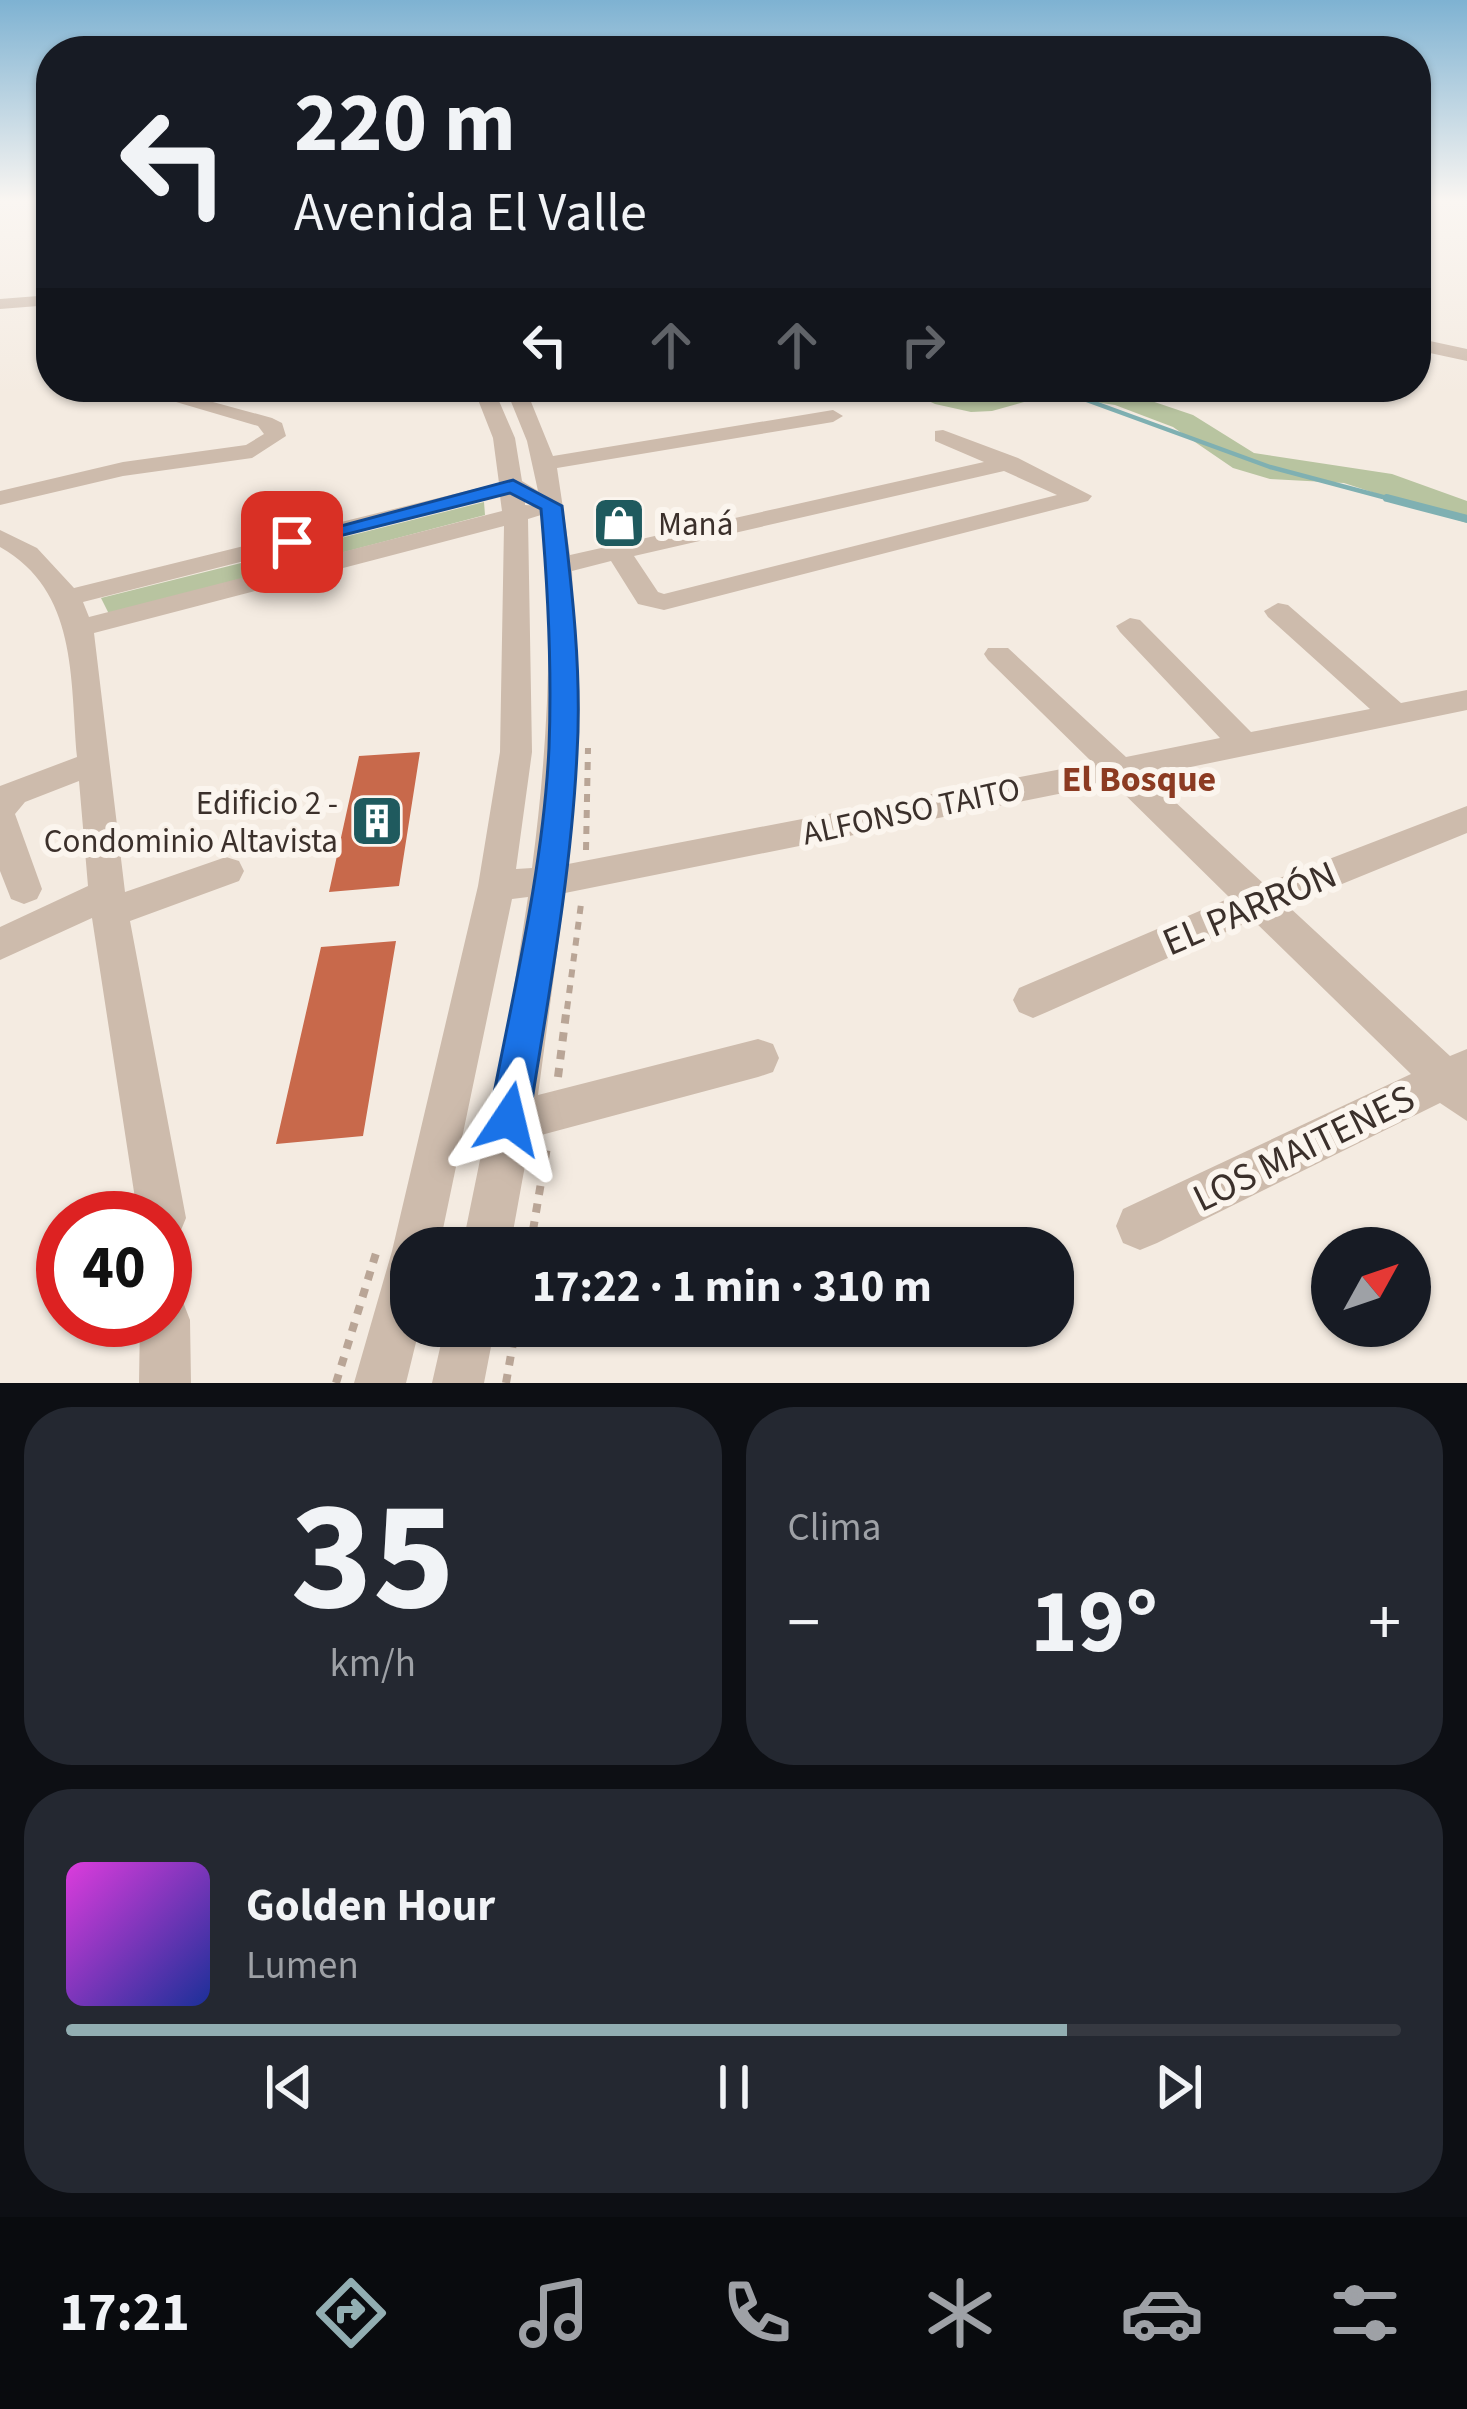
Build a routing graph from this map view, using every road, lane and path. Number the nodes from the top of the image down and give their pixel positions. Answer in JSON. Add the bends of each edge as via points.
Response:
{"nodes":[{"id":1,"x":36,"y":301,"type":"edge"},
{"id":2,"x":0,"y":304,"type":"edge"},
{"id":3,"x":1431,"y":347,"type":"edge"},
{"id":4,"x":1467,"y":355,"type":"edge"},
{"id":5,"x":191,"y":402,"type":"edge"},
{"id":6,"x":490,"y":402,"type":"edge"},
{"id":7,"x":520,"y":402,"type":"edge"},
{"id":8,"x":833,"y":416,"type":"dead end"},
{"id":9,"x":943,"y":436,"type":"dead end"},
{"id":10,"x":1010,"y":463,"type":"junction"},
{"id":11,"x":543,"y":464,"type":"junction"},
{"id":12,"x":0,"y":499,"type":"edge"},
{"id":13,"x":514,"y":501,"type":"junction"},
{"id":14,"x":551,"y":506,"type":"junction"},
{"id":15,"x":0,"y":536,"type":"edge"},
{"id":16,"x":620,"y":555,"type":"junction"},
{"id":17,"x":558,"y":566,"type":"junction"},
{"id":18,"x":71,"y":598,"type":"junction"},
{"id":19,"x":1278,"y":611,"type":"dead end"},
{"id":20,"x":1130,"y":626,"type":"dead end"},
{"id":21,"x":80,"y":628,"type":"junction"},
{"id":22,"x":998,"y":654,"type":"dead end"},
{"id":23,"x":1467,"y":700,"type":"edge"},
{"id":24,"x":1395,"y":714,"type":"junction"},
{"id":25,"x":1242,"y":742,"type":"junction"},
{"id":26,"x":95,"y":763,"type":"junction"},
{"id":27,"x":1116,"y":768,"type":"junction"},
{"id":28,"x":3,"y":804,"type":"edge"},
{"id":29,"x":1467,"y":819,"type":"edge"},
{"id":30,"x":226,"y":871,"type":"dead end"},
{"id":31,"x":550,"y":883,"type":"junction"},
{"id":32,"x":496,"y":886,"type":"junction"},
{"id":33,"x":24,"y":890,"type":"dead end"},
{"id":34,"x":1258,"y":902,"type":"junction"},
{"id":35,"x":109,"y":903,"type":"junction"},
{"id":36,"x":0,"y":944,"type":"edge"},
{"id":37,"x":1033,"y":1000,"type":"dead end"},
{"id":38,"x":758,"y":1058,"type":"dead end"},
{"id":39,"x":1460,"y":1082,"type":"edge"},
{"id":40,"x":509,"y":1119,"type":"junction"},
{"id":41,"x":157,"y":1191,"type":"edge"},
{"id":42,"x":1140,"y":1226,"type":"dead end"},
{"id":43,"x":420,"y":1227,"type":"edge"},
{"id":44,"x":490,"y":1227,"type":"edge"},
{"id":45,"x":390,"y":1265,"type":"edge"},
{"id":46,"x":390,"y":1292,"type":"edge"},
{"id":47,"x":165,"y":1347,"type":"edge"},
{"id":48,"x":466,"y":1347,"type":"edge"},
{"id":49,"x":512,"y":1347,"type":"edge"},
{"id":50,"x":165,"y":1383,"type":"edge"},
{"id":51,"x":336,"y":1383,"type":"edge"},
{"id":52,"x":380,"y":1383,"type":"edge"},
{"id":53,"x":458,"y":1383,"type":"edge"},
{"id":54,"x":506,"y":1383,"type":"edge"}],
"edges":[{"from":1,"to":2,"type":"street"},
{"from":3,"to":4,"type":"street"},
{"from":5,"to":12,"type":"street","via":[[265,422],[275,436],[252,452],[123,469]]},
{"from":6,"to":13,"type":"street"},
{"from":7,"to":11,"type":"street"},
{"from":8,"to":11,"type":"street"},
{"from":9,"to":10,"type":"street"},
{"from":10,"to":16,"type":"street"},
{"from":10,"to":16,"type":"street","via":[[1080,496],[664,602],[648,598]]},
{"from":11,"to":14,"type":"street"},
{"from":13,"to":14,"type":"street"},
{"from":13,"to":18,"type":"street"},
{"from":13,"to":21,"type":"street"},
{"from":13,"to":32,"type":"street","via":[[519,699]]},
{"from":14,"to":17,"type":"street"},
{"from":15,"to":18,"type":"street"},
{"from":16,"to":17,"type":"street"},
{"from":17,"to":31,"type":"street","via":[[563,749]]},
{"from":18,"to":21,"type":"street"},
{"from":19,"to":24,"type":"street"},
{"from":20,"to":25,"type":"street"},
{"from":21,"to":26,"type":"street"},
{"from":22,"to":27,"type":"street"},
{"from":23,"to":24,"type":"street","name":"ALFONSO TAITO"},
{"from":24,"to":25,"type":"street","name":"ALFONSO TAITO"},
{"from":25,"to":27,"type":"street","name":"ALFONSO TAITO"},
{"from":26,"to":28,"type":"street"},
{"from":26,"to":35,"type":"street"},
{"from":27,"to":31,"type":"street","name":"ALFONSO TAITO"},
{"from":27,"to":34,"type":"street"},
{"from":28,"to":33,"type":"street"},
{"from":29,"to":34,"type":"street","name":"EL PARRÓN"},
{"from":30,"to":35,"type":"street"},
{"from":31,"to":32,"type":"street","name":"ALFONSO TAITO"},
{"from":31,"to":40,"type":"street"},
{"from":32,"to":43,"type":"street"},
{"from":34,"to":37,"type":"street","name":"EL PARRÓN"},
{"from":34,"to":39,"type":"street"},
{"from":35,"to":36,"type":"street"},
{"from":35,"to":41,"type":"street"},
{"from":38,"to":40,"type":"street"},
{"from":39,"to":42,"type":"street","name":"LOS MAITENES"},
{"from":40,"to":44,"type":"street"},
{"from":45,"to":51,"type":"path"},
{"from":46,"to":52,"type":"street"},
{"from":47,"to":50,"type":"street"},
{"from":48,"to":53,"type":"street"},
{"from":49,"to":54,"type":"path"}]}
